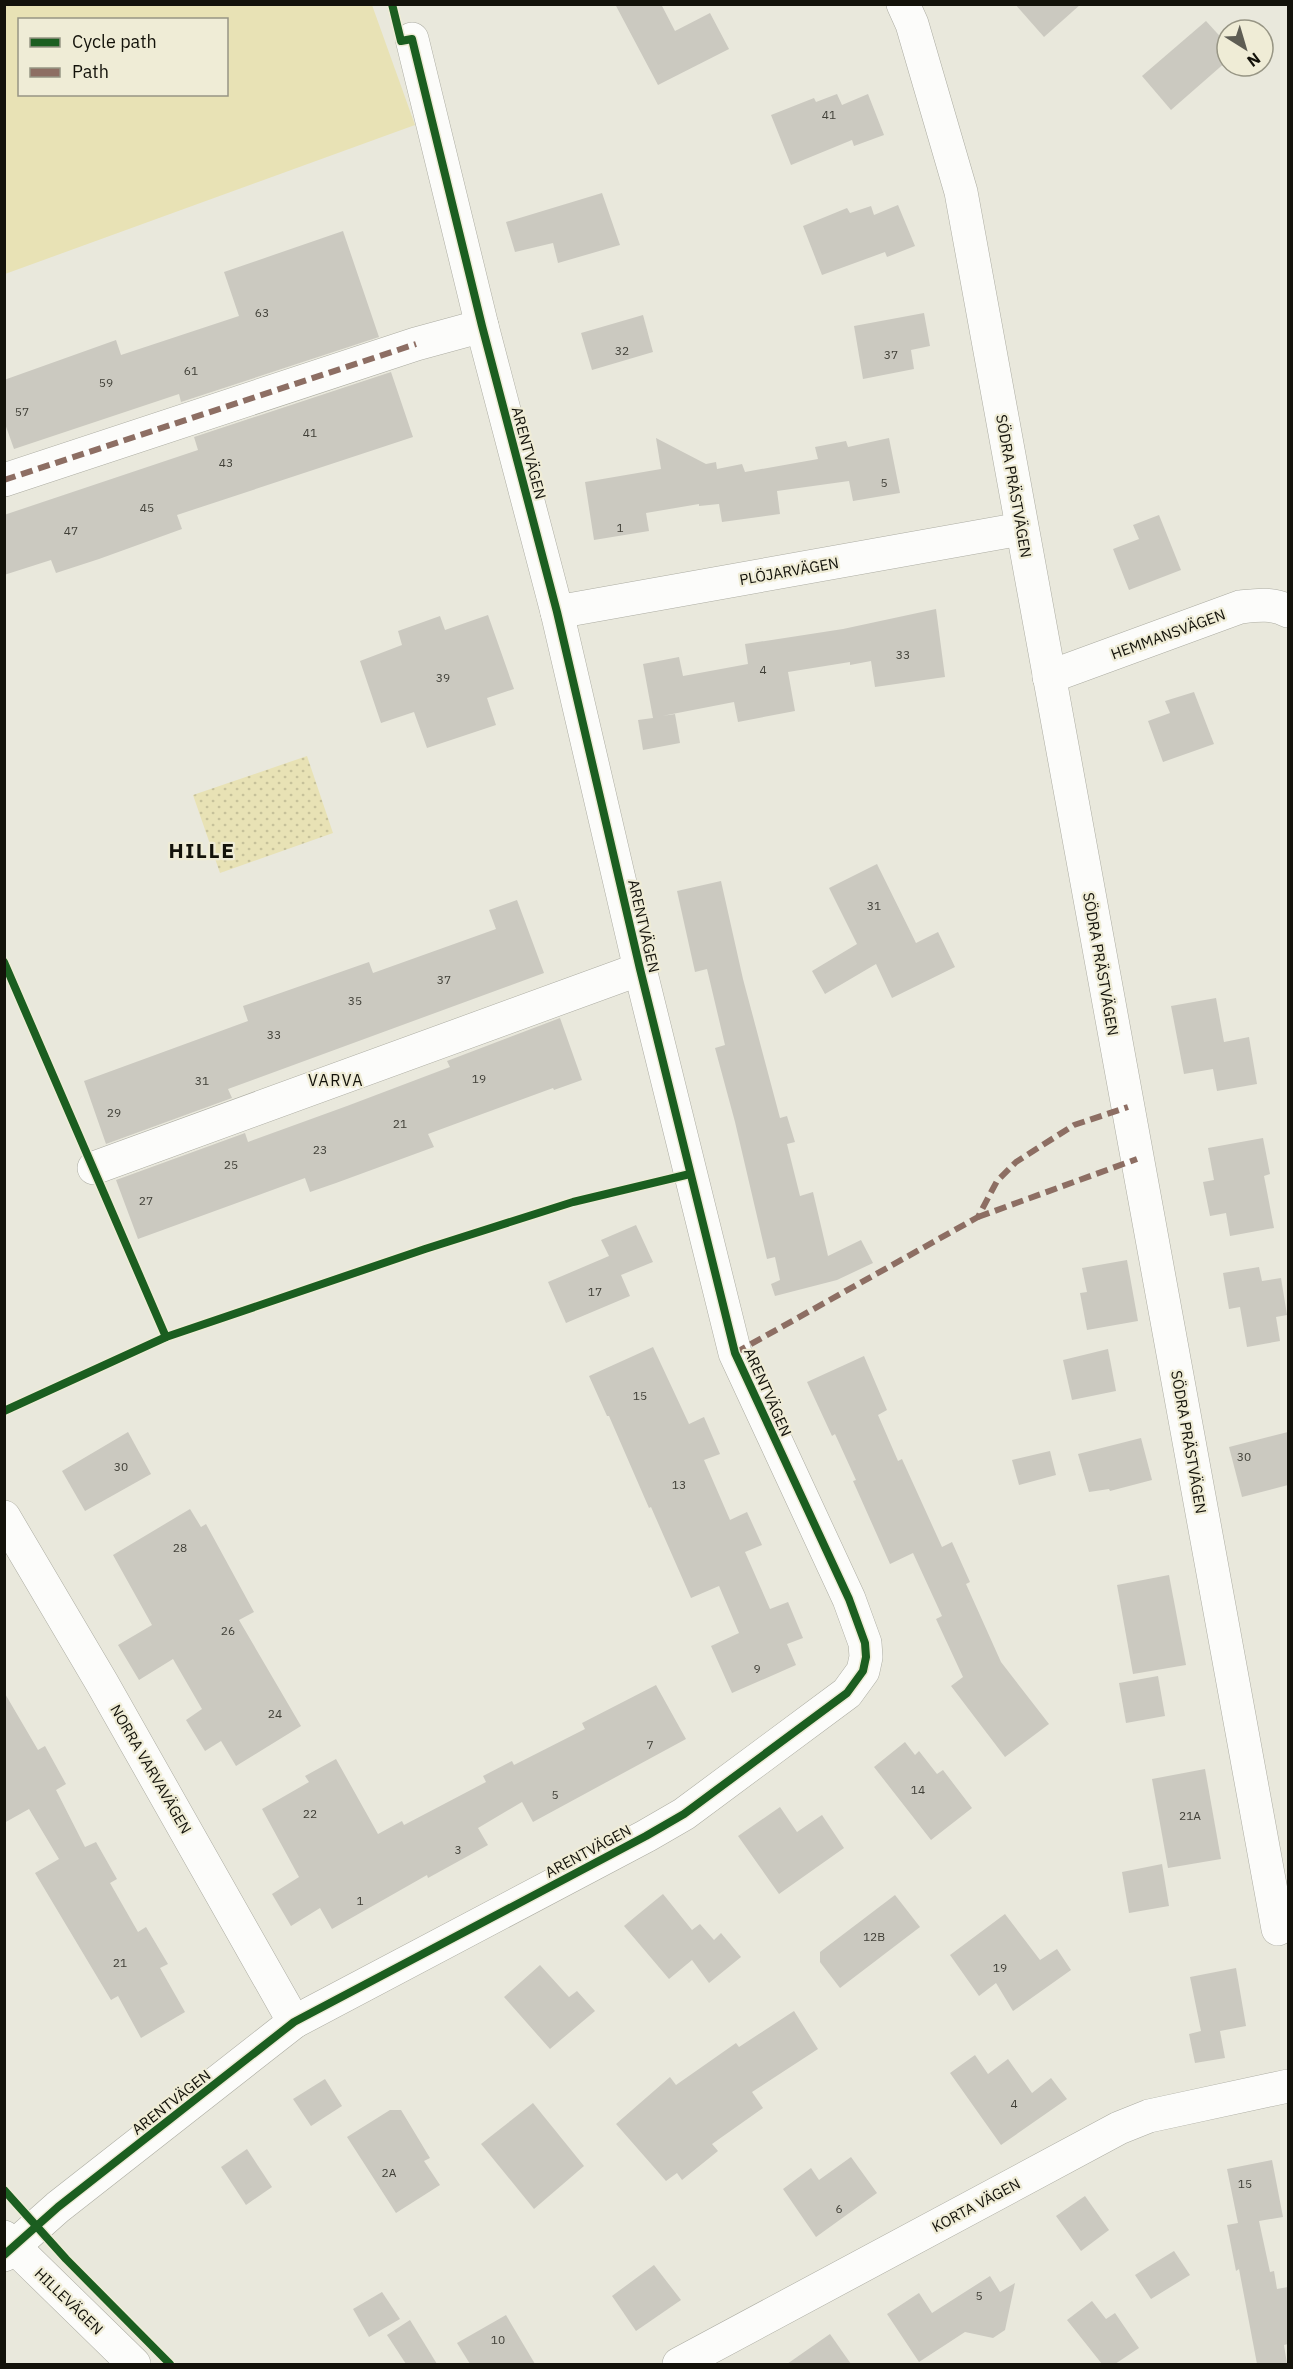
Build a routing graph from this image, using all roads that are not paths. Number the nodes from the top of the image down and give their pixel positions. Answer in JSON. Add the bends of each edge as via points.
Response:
{"nodes":[{"id":1,"x":903,"y":4,"type":"edge"},
{"id":2,"x":412,"y":39,"type":"dead end"},
{"id":3,"x":482,"y":326,"type":"junction"},
{"id":4,"x":4,"y":480,"type":"edge"},
{"id":5,"x":1021,"y":529,"type":"junction"},
{"id":6,"x":1288,"y":611,"type":"edge"},
{"id":7,"x":557,"y":612,"type":"junction"},
{"id":8,"x":1049,"y":677,"type":"junction"},
{"id":9,"x":640,"y":969,"type":"junction"},
{"id":10,"x":94,"y":1168,"type":"dead end"},
{"id":11,"x":4,"y":1517,"type":"edge"},
{"id":12,"x":1278,"y":1929,"type":"dead end"},
{"id":13,"x":294,"y":2022,"type":"junction"},
{"id":14,"x":1288,"y":2086,"type":"edge"},
{"id":15,"x":7,"y":2246,"type":"edge"},
{"id":16,"x":134,"y":2364,"type":"edge"},
{"id":17,"x":679,"y":2364,"type":"edge"}],
"edges":[{"from":1,"to":5,"type":"street","name":"SÖDRA PRÄSTVÄGEN","via":[[961,192]]},
{"from":2,"to":3,"type":"street","name":"ARENTVÄGEN"},
{"from":3,"to":4,"type":"street","via":[[416,344]]},
{"from":3,"to":7,"type":"street","name":"ARENTVÄGEN"},
{"from":5,"to":7,"type":"street","name":"PLÖJARVÄGEN"},
{"from":5,"to":8,"type":"street","name":"SÖDRA PRÄSTVÄGEN"},
{"from":6,"to":8,"type":"street","name":"HEMMANSVÄGEN","via":[[1263,604],[1240,607]]},
{"from":7,"to":9,"type":"street","name":"ARENTVÄGEN"},
{"from":8,"to":12,"type":"street","name":"SÖDRA PRÄSTVÄGEN"},
{"from":9,"to":10,"type":"street"},
{"from":9,"to":13,"type":"street","name":"ARENTVÄGEN","via":[[735,1353],[849,1599],[865,1643],[863,1671],[848,1693],[684,1814]]},
{"from":11,"to":13,"type":"street","name":"NORRA VARVAVÄGEN"},
{"from":13,"to":15,"type":"street","name":"ARENTVÄGEN"},
{"from":14,"to":17,"type":"street","name":"KORTA VÄGEN","via":[[1149,2116],[1119,2128]]},
{"from":15,"to":16,"type":"street","name":"HILLEVÄGEN"}]}
